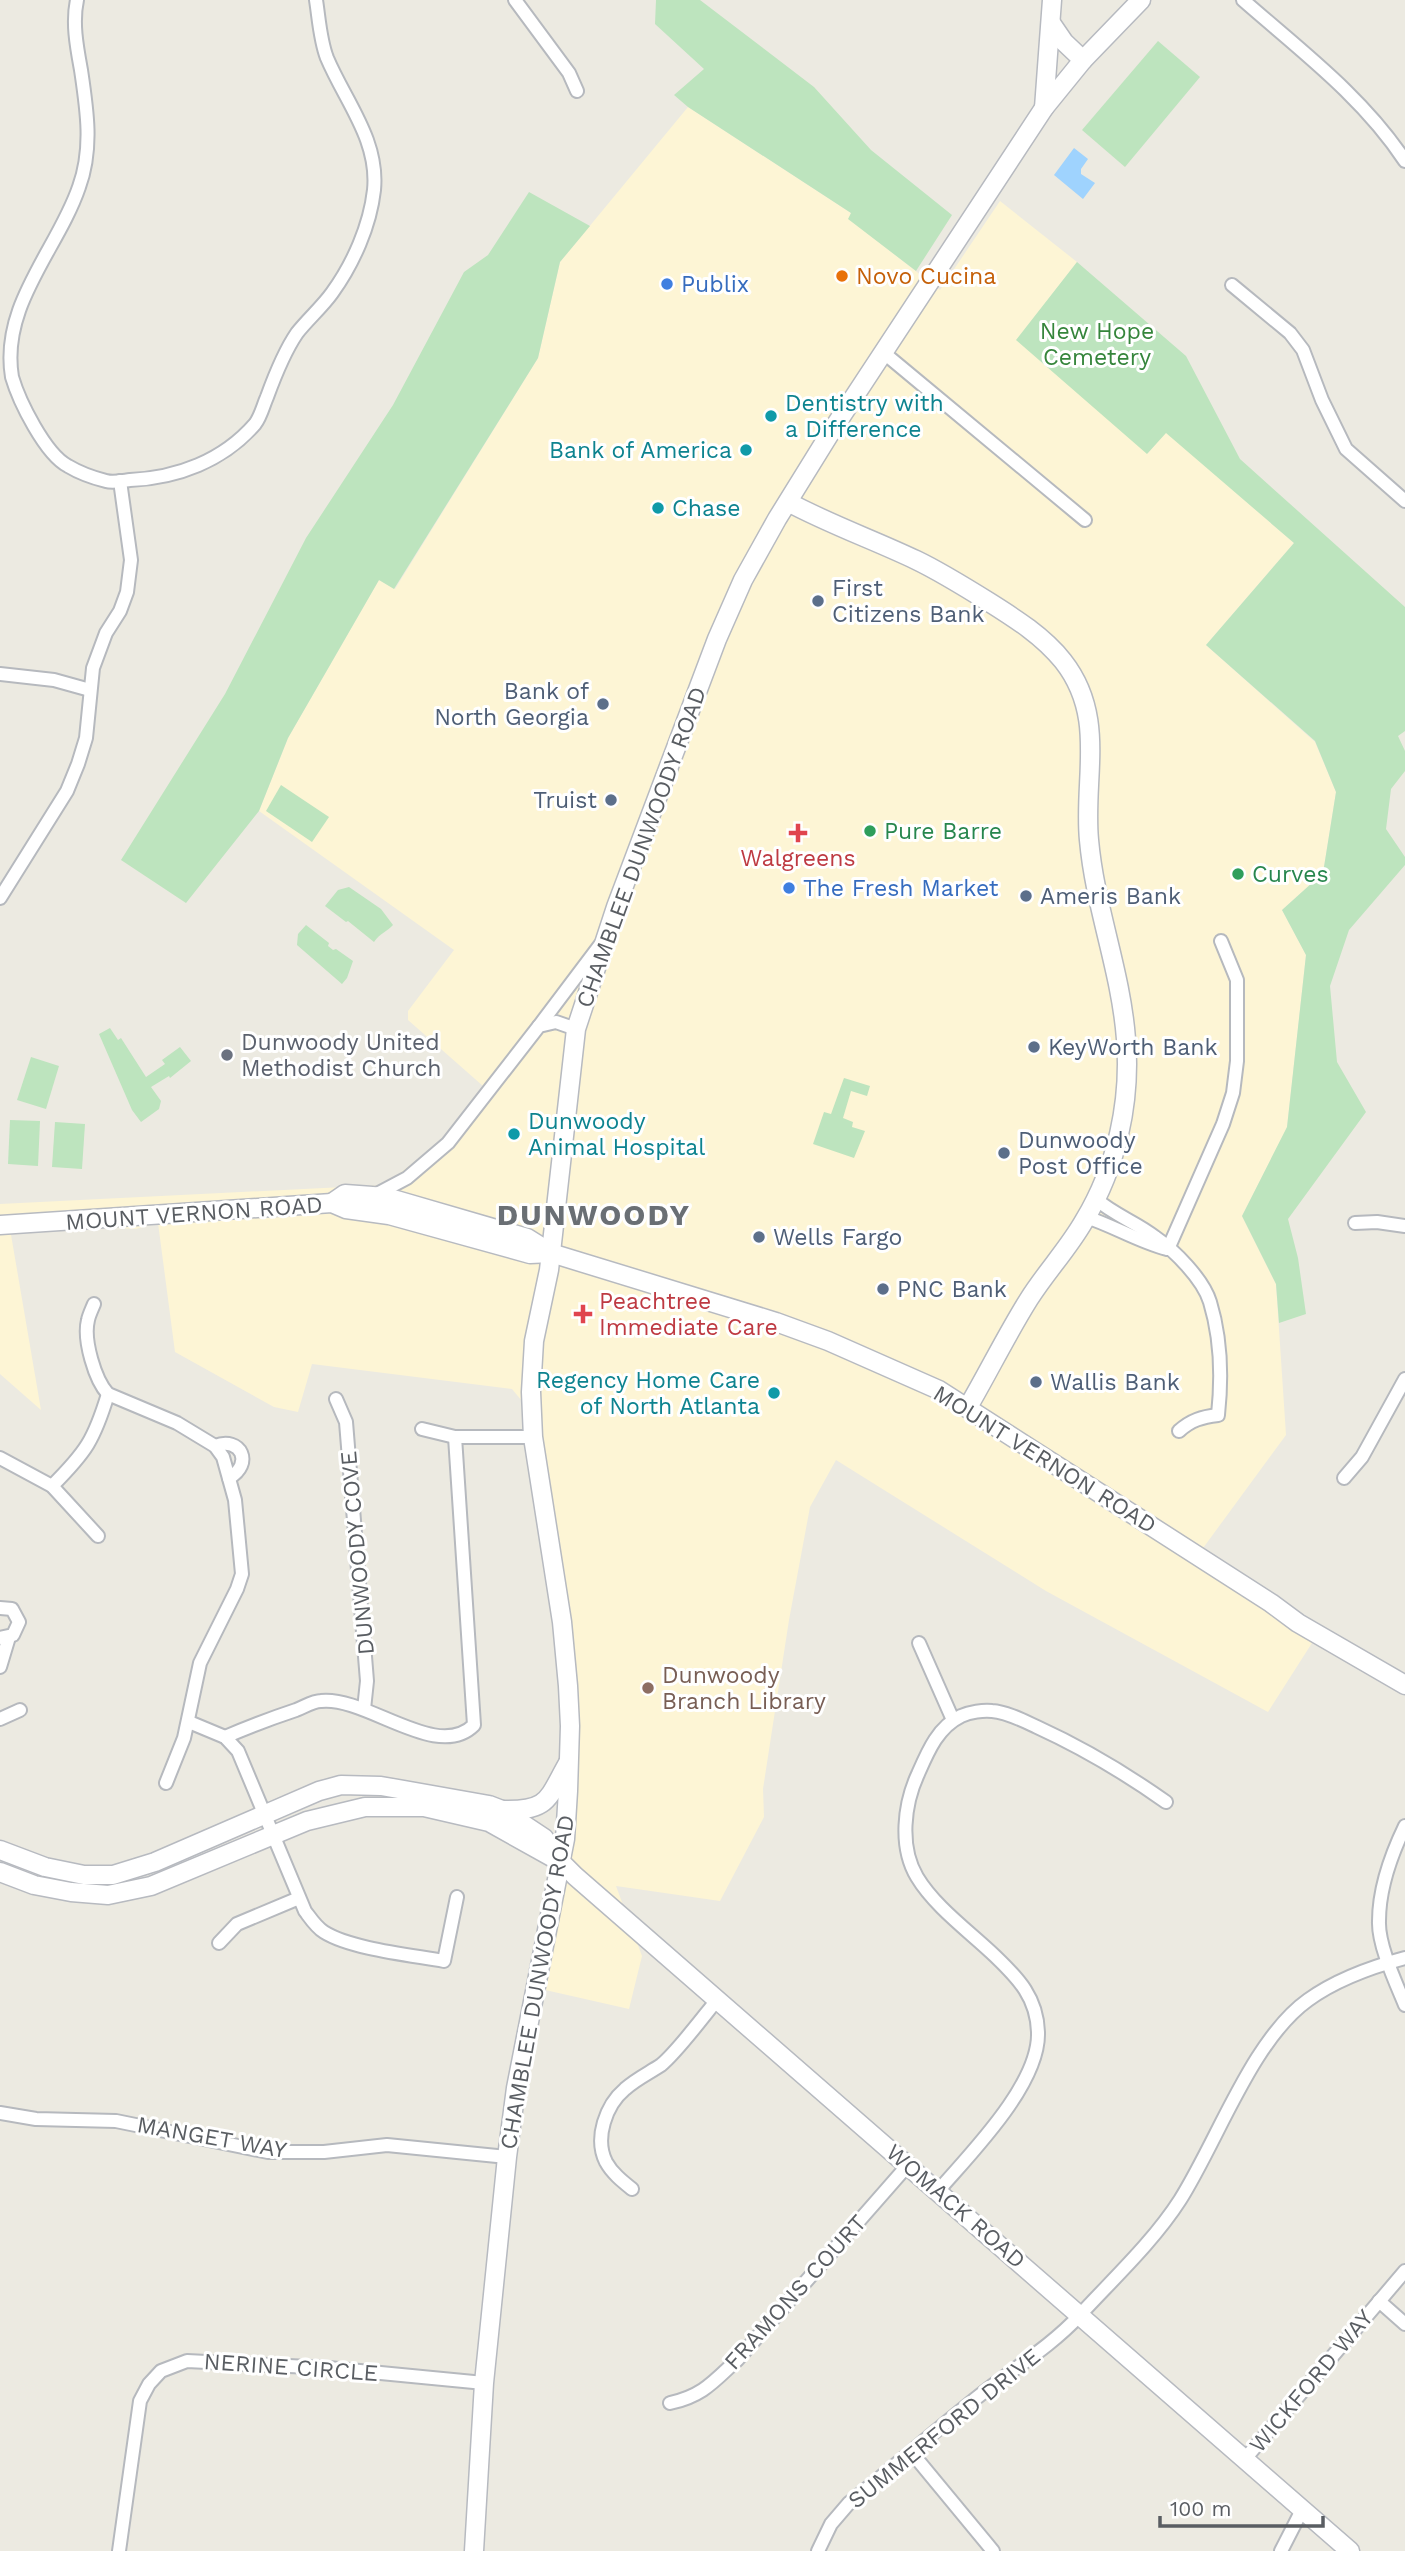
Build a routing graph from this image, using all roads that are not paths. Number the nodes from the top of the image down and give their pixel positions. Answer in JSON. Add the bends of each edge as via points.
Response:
{"nodes":[{"id":1,"x":77,"y":0,"type":"edge"},
{"id":2,"x":316,"y":0,"type":"edge"},
{"id":3,"x":515,"y":0,"type":"edge"},
{"id":4,"x":1052,"y":0,"type":"edge"},
{"id":5,"x":1141,"y":0,"type":"edge"},
{"id":6,"x":1243,"y":0,"type":"edge"},
{"id":7,"x":1051,"y":23,"type":"junction"},
{"id":8,"x":1083,"y":60,"type":"junction"},
{"id":9,"x":577,"y":91,"type":"dead end"},
{"id":10,"x":1044,"y":108,"type":"junction"},
{"id":11,"x":1405,"y":161,"type":"edge"},
{"id":12,"x":1232,"y":285,"type":"dead end"},
{"id":13,"x":884,"y":353,"type":"junction"},
{"id":14,"x":120,"y":481,"type":"junction"},
{"id":15,"x":1404,"y":498,"type":"edge"},
{"id":16,"x":788,"y":502,"type":"junction"},
{"id":17,"x":1085,"y":520,"type":"dead end"},
{"id":18,"x":0,"y":674,"type":"edge"},
{"id":19,"x":90,"y":691,"type":"junction"},
{"id":20,"x":0,"y":898,"type":"edge"},
{"id":21,"x":604,"y":939,"type":"junction"},
{"id":22,"x":1221,"y":941,"type":"dead end"},
{"id":23,"x":539,"y":1026,"type":"junction"},
{"id":24,"x":576,"y":1029,"type":"junction"},
{"id":25,"x":407,"y":1178,"type":"junction"},
{"id":26,"x":375,"y":1195,"type":"junction"},
{"id":27,"x":1096,"y":1199,"type":"junction"},
{"id":28,"x":332,"y":1203,"type":"junction"},
{"id":29,"x":415,"y":1205,"type":"junction"},
{"id":30,"x":1086,"y":1217,"type":"junction"},
{"id":31,"x":1355,"y":1223,"type":"dead end"},
{"id":32,"x":20,"y":1224,"type":"junction"},
{"id":33,"x":0,"y":1225,"type":"edge"},
{"id":34,"x":1405,"y":1226,"type":"edge"},
{"id":35,"x":0,"y":1233,"type":"edge"},
{"id":36,"x":1168,"y":1249,"type":"junction"},
{"id":37,"x":551,"y":1253,"type":"junction"},
{"id":38,"x":94,"y":1304,"type":"dead end"},
{"id":39,"x":1405,"y":1379,"type":"edge"},
{"id":40,"x":108,"y":1394,"type":"junction"},
{"id":41,"x":336,"y":1399,"type":"dead end"},
{"id":42,"x":968,"y":1407,"type":"junction"},
{"id":43,"x":422,"y":1429,"type":"dead end"},
{"id":44,"x":1179,"y":1431,"type":"dead end"},
{"id":45,"x":456,"y":1437,"type":"junction"},
{"id":46,"x":533,"y":1437,"type":"junction"},
{"id":47,"x":0,"y":1458,"type":"edge"},
{"id":48,"x":1343,"y":1478,"type":"dead end"},
{"id":49,"x":52,"y":1486,"type":"junction"},
{"id":50,"x":97,"y":1536,"type":"dead end"},
{"id":51,"x":0,"y":1608,"type":"edge"},
{"id":52,"x":4,"y":1638,"type":"edge"},
{"id":53,"x":919,"y":1643,"type":"dead end"},
{"id":54,"x":0,"y":1667,"type":"edge"},
{"id":55,"x":1405,"y":1685,"type":"edge"},
{"id":56,"x":364,"y":1709,"type":"junction"},
{"id":57,"x":20,"y":1710,"type":"dead end"},
{"id":58,"x":0,"y":1719,"type":"edge"},
{"id":59,"x":953,"y":1720,"type":"junction"},
{"id":60,"x":189,"y":1722,"type":"junction"},
{"id":61,"x":225,"y":1737,"type":"junction"},
{"id":62,"x":568,"y":1763,"type":"junction"},
{"id":63,"x":166,"y":1783,"type":"dead end"},
{"id":64,"x":1166,"y":1801,"type":"dead end"},
{"id":65,"x":502,"y":1810,"type":"junction"},
{"id":66,"x":264,"y":1816,"type":"junction"},
{"id":67,"x":1405,"y":1826,"type":"edge"},
{"id":68,"x":274,"y":1836,"type":"junction"},
{"id":69,"x":0,"y":1850,"type":"edge"},
{"id":70,"x":561,"y":1862,"type":"junction"},
{"id":71,"x":0,"y":1872,"type":"edge"},
{"id":72,"x":457,"y":1897,"type":"dead end"},
{"id":73,"x":299,"y":1898,"type":"junction"},
{"id":74,"x":219,"y":1943,"type":"dead end"},
{"id":75,"x":1405,"y":1958,"type":"edge"},
{"id":76,"x":1388,"y":1963,"type":"junction"},
{"id":77,"x":717,"y":2000,"type":"junction"},
{"id":78,"x":1405,"y":2005,"type":"edge"},
{"id":79,"x":0,"y":2113,"type":"edge"},
{"id":80,"x":507,"y":2157,"type":"junction"},
{"id":81,"x":908,"y":2165,"type":"junction"},
{"id":82,"x":632,"y":2189,"type":"dead end"},
{"id":83,"x":938,"y":2191,"type":"junction"},
{"id":84,"x":1405,"y":2271,"type":"edge"},
{"id":85,"x":1379,"y":2301,"type":"junction"},
{"id":86,"x":1081,"y":2314,"type":"junction"},
{"id":87,"x":1405,"y":2324,"type":"edge"},
{"id":88,"x":484,"y":2383,"type":"junction"},
{"id":89,"x":670,"y":2403,"type":"dead end"},
{"id":90,"x":912,"y":2453,"type":"junction"},
{"id":91,"x":1244,"y":2460,"type":"junction"},
{"id":92,"x":1301,"y":2510,"type":"junction"},
{"id":93,"x":120,"y":2551,"type":"edge"},
{"id":94,"x":474,"y":2551,"type":"edge"},
{"id":95,"x":818,"y":2551,"type":"edge"},
{"id":96,"x":993,"y":2551,"type":"edge"},
{"id":97,"x":1281,"y":2551,"type":"edge"},
{"id":98,"x":1350,"y":2551,"type":"edge"}],
"edges":[{"from":1,"to":14,"type":"street","via":[[76,41],[88,123],[87,159],[79,189],[21,296],[9,344],[12,375],[25,410],[45,442],[65,465],[108,482]]},
{"from":2,"to":14,"type":"street","via":[[326,56],[370,146],[374,190],[361,240],[331,295],[297,333],[258,420],[237,442],[187,469],[152,479]]},
{"from":3,"to":9,"type":"street"},
{"from":4,"to":7,"type":"street","name":"CHAMBLEE DUNWOODY ROAD"},
{"from":5,"to":8,"type":"street"},
{"from":6,"to":11,"type":"street","via":[[1335,80],[1382,129]]},
{"from":7,"to":8,"type":"street"},
{"from":7,"to":10,"type":"street","name":"CHAMBLEE DUNWOODY ROAD"},
{"from":8,"to":10,"type":"street"},
{"from":10,"to":13,"type":"street","name":"CHAMBLEE DUNWOODY ROAD"},
{"from":12,"to":15,"type":"street","via":[[1290,333],[1303,350],[1346,449]]},
{"from":13,"to":16,"type":"street","name":"CHAMBLEE DUNWOODY ROAD"},
{"from":13,"to":17,"type":"street"},
{"from":14,"to":19,"type":"street","via":[[131,560],[127,592],[98,652]]},
{"from":16,"to":21,"type":"street","name":"CHAMBLEE DUNWOODY ROAD","via":[[744,578],[717,639]]},
{"from":16,"to":27,"type":"street","via":[[919,562],[978,596],[1038,636],[1074,677],[1086,706],[1091,745],[1088,833],[1092,870],[1127,1048],[1122,1121]]},
{"from":18,"to":19,"type":"street","via":[[54,680]]},
{"from":19,"to":20,"type":"street","via":[[86,738],[78,764]]},
{"from":21,"to":23,"type":"street"},
{"from":21,"to":24,"type":"street","name":"CHAMBLEE DUNWOODY ROAD"},
{"from":22,"to":36,"type":"street","via":[[1237,980],[1233,1093]]},
{"from":23,"to":24,"type":"street","via":[[556,1022]]},
{"from":23,"to":25,"type":"street","via":[[464,1124]]},
{"from":24,"to":37,"type":"street","name":"CHAMBLEE DUNWOODY ROAD"},
{"from":25,"to":26,"type":"street"},
{"from":25,"to":29,"type":"street"},
{"from":26,"to":28,"type":"street","via":[[345,1194]]},
{"from":26,"to":29,"type":"street"},
{"from":27,"to":30,"type":"street"},
{"from":27,"to":36,"type":"street","via":[[1157,1237]]},
{"from":28,"to":32,"type":"street","name":"MOUNT VERNON ROAD"},
{"from":28,"to":37,"type":"street","name":"MOUNT VERNON ROAD","via":[[530,1254]]},
{"from":29,"to":37,"type":"street","via":[[527,1238]]},
{"from":30,"to":36,"type":"street"},
{"from":30,"to":42,"type":"street","via":[[1027,1301]]},
{"from":31,"to":34,"type":"street"},
{"from":32,"to":33,"type":"street","name":"MOUNT VERNON ROAD"},
{"from":32,"to":35,"type":"street"},
{"from":36,"to":44,"type":"street","via":[[1196,1276],[1210,1300],[1221,1385],[1217,1415],[1187,1423]]},
{"from":37,"to":42,"type":"street","name":"MOUNT VERNON ROAD","via":[[828,1341]]},
{"from":37,"to":46,"type":"street","name":"CHAMBLEE DUNWOODY ROAD","via":[[532,1357]]},
{"from":38,"to":40,"type":"street","via":[[86,1339],[100,1386]]},
{"from":39,"to":48,"type":"street","via":[[1362,1457]]},
{"from":40,"to":49,"type":"street","via":[[93,1439]]},
{"from":40,"to":60,"type":"street","via":[[177,1423],[215,1446],[223,1457],[235,1500],[242,1574],[200,1663]]},
{"from":41,"to":56,"type":"street","name":"DUNWOODY COVE","via":[[346,1422],[367,1681]]},
{"from":42,"to":55,"type":"street","name":"MOUNT VERNON ROAD","via":[[1298,1623]]},
{"from":43,"to":45,"type":"street"},
{"from":45,"to":46,"type":"street"},
{"from":45,"to":56,"type":"street","via":[[474,1725],[465,1734],[450,1737],[420,1732]]},
{"from":46,"to":62,"type":"street","name":"CHAMBLEE DUNWOODY ROAD","via":[[562,1622],[570,1726]]},
{"from":47,"to":49,"type":"street"},
{"from":49,"to":50,"type":"street"},
{"from":51,"to":52,"type":"street","via":[[12,1609],[18,1617],[16,1631]]},
{"from":52,"to":54,"type":"street"},
{"from":53,"to":59,"type":"street"},
{"from":56,"to":61,"type":"street","via":[[321,1700]]},
{"from":57,"to":58,"type":"street"},
{"from":59,"to":64,"type":"street","via":[[968,1713],[993,1711],[1020,1719],[1074,1744]]},
{"from":59,"to":83,"type":"street","via":[[937,1736],[915,1780],[907,1811],[910,1860],[917,1877],[938,1902],[1028,1990],[1038,2035],[1018,2091]]},
{"from":60,"to":61,"type":"street"},
{"from":60,"to":63,"type":"street"},
{"from":61,"to":66,"type":"street","via":[[238,1751]]},
{"from":62,"to":65,"type":"street","via":[[538,1808]]},
{"from":62,"to":70,"type":"street","name":"CHAMBLEE DUNWOODY ROAD"},
{"from":65,"to":66,"type":"street","via":[[422,1792],[341,1785]]},
{"from":65,"to":70,"type":"street","via":[[544,1838]]},
{"from":66,"to":68,"type":"street"},
{"from":66,"to":69,"type":"street","via":[[113,1875],[45,1867]]},
{"from":67,"to":76,"type":"street","via":[[1392,1853],[1378,1923]]},
{"from":68,"to":70,"type":"street","via":[[307,1821],[365,1807],[424,1807],[489,1822]]},
{"from":68,"to":71,"type":"street","via":[[150,1886],[108,1895],[46,1887]]},
{"from":68,"to":73,"type":"street"},
{"from":70,"to":77,"type":"street","name":"WOMACK ROAD"},
{"from":70,"to":80,"type":"street","name":"CHAMBLEE DUNWOODY ROAD","via":[[516,2088]]},
{"from":72,"to":73,"type":"street","via":[[444,1961],[332,1936],[312,1921]]},
{"from":73,"to":74,"type":"street","via":[[237,1924]]},
{"from":75,"to":76,"type":"street","name":"SUMMERFORD DRIVE"},
{"from":76,"to":78,"type":"street"},
{"from":76,"to":86,"type":"street","name":"SUMMERFORD DRIVE","via":[[1325,1989],[1280,2026],[1259,2055],[1178,2203]]},
{"from":77,"to":81,"type":"street","name":"WOMACK ROAD"},
{"from":77,"to":82,"type":"street","via":[[662,2064],[623,2090],[604,2121],[601,2141],[606,2161]]},
{"from":79,"to":80,"type":"street","name":"MANGET WAY","via":[[36,2119],[117,2121],[268,2152],[387,2145]]},
{"from":80,"to":88,"type":"street","name":"CHAMBLEE DUNWOODY ROAD"},
{"from":81,"to":83,"type":"street","name":"WOMACK ROAD"},
{"from":81,"to":89,"type":"street","name":"FRAMONS COURT","via":[[738,2359],[691,2398]]},
{"from":83,"to":86,"type":"street","name":"WOMACK ROAD"},
{"from":84,"to":85,"type":"street","name":"WICKFORD WAY"},
{"from":85,"to":87,"type":"street"},
{"from":85,"to":91,"type":"street","name":"WICKFORD WAY"},
{"from":86,"to":90,"type":"street","name":"SUMMERFORD DRIVE"},
{"from":86,"to":91,"type":"street","name":"WOMACK ROAD"},
{"from":88,"to":93,"type":"street","name":"NERINE CIRCLE","via":[[330,2368],[187,2361],[161,2371],[140,2402]]},
{"from":88,"to":94,"type":"street","name":"CHAMBLEE DUNWOODY ROAD"},
{"from":90,"to":95,"type":"street","name":"SUMMERFORD DRIVE","via":[[849,2503],[831,2524]]},
{"from":90,"to":96,"type":"street"},
{"from":91,"to":92,"type":"street","name":"WOMACK ROAD"},
{"from":92,"to":97,"type":"street"},
{"from":92,"to":98,"type":"street","name":"WOMACK ROAD"}]}
